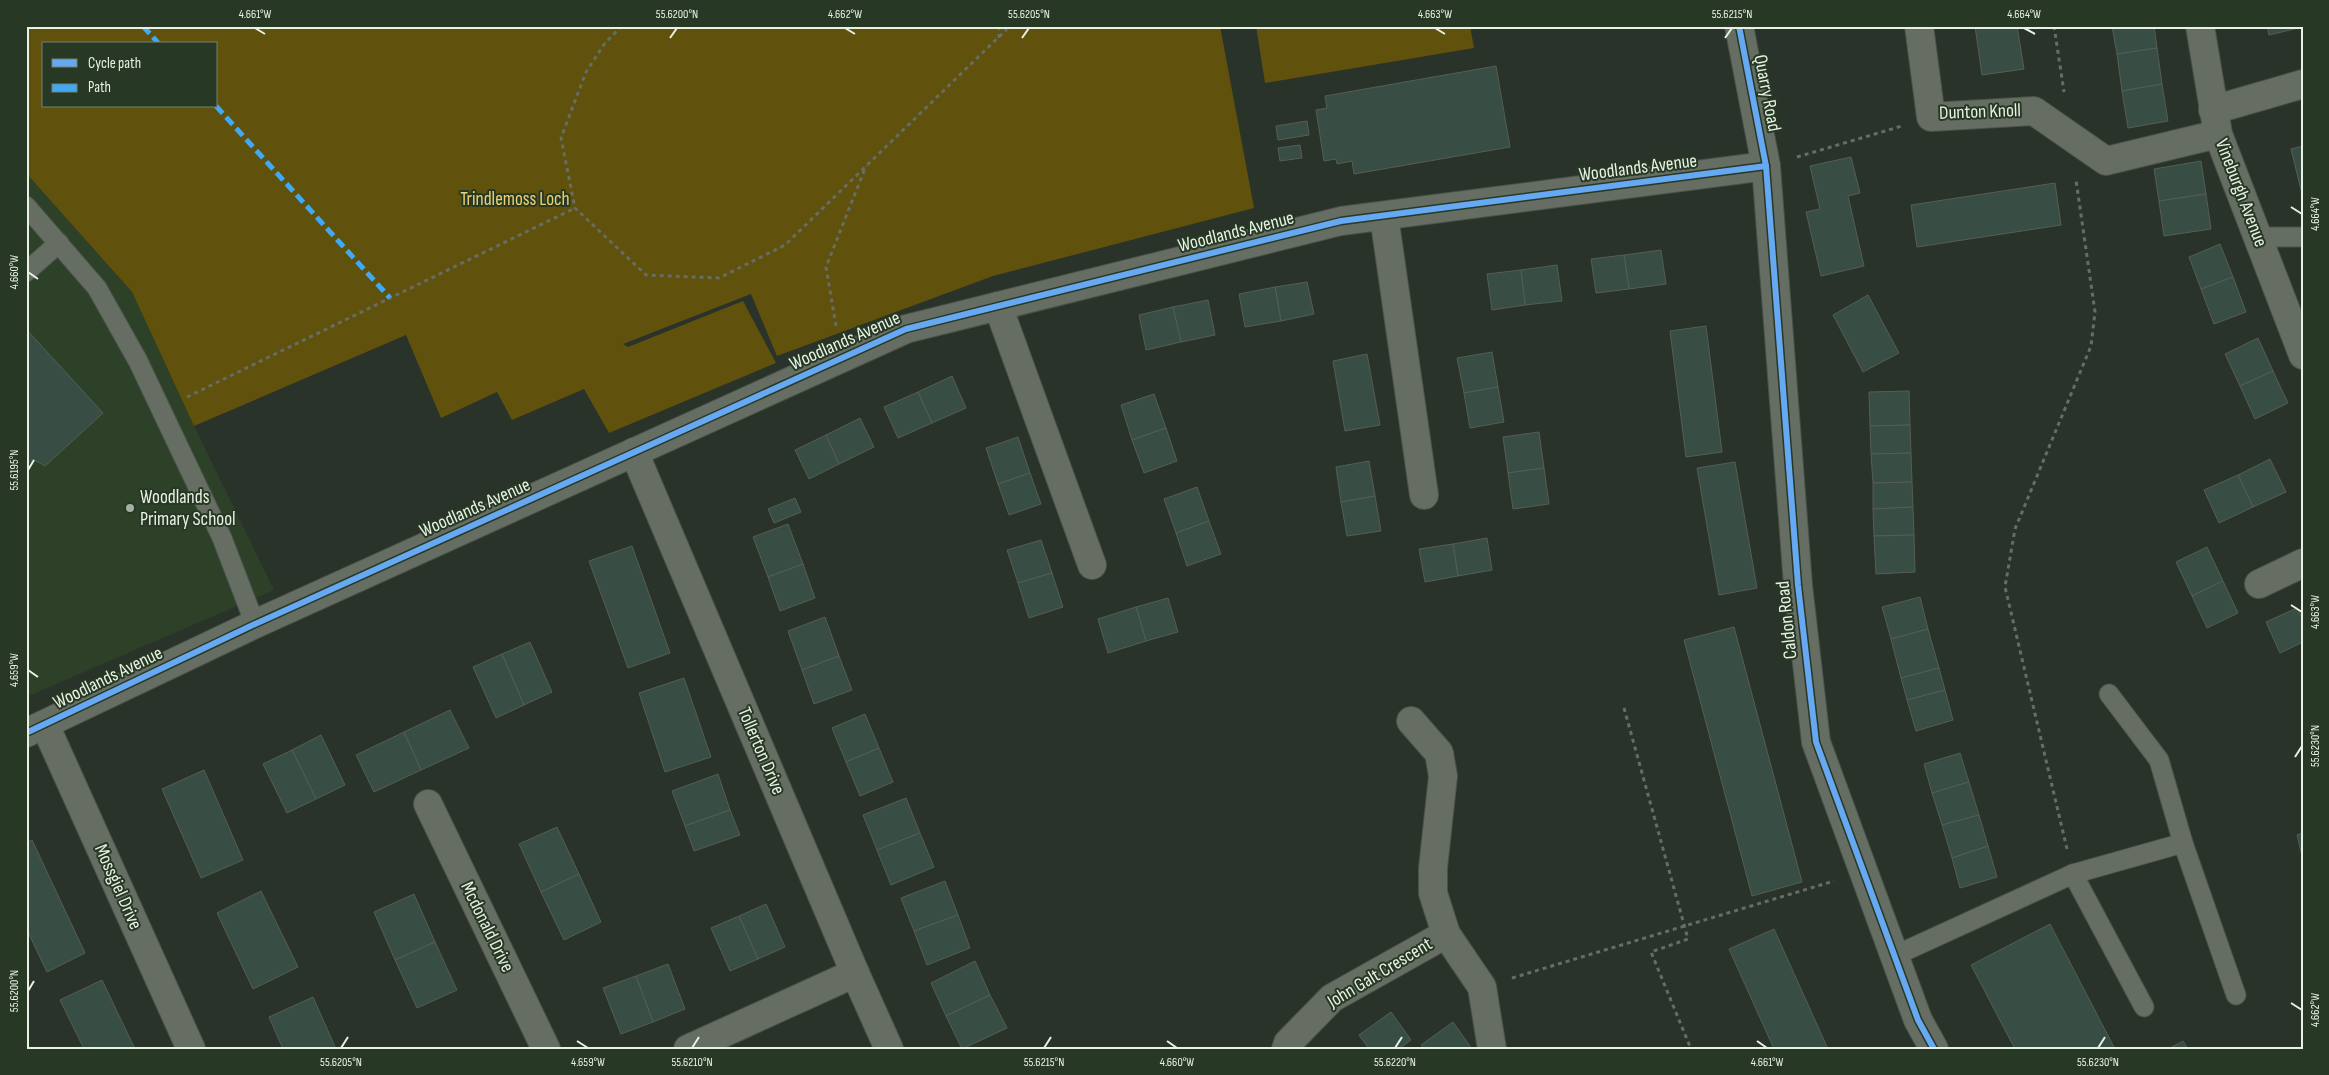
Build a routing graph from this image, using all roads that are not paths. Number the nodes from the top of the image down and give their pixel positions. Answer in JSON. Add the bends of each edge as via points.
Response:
{"nodes":[{"id":1,"x":1739,"y":26,"type":"edge"},
{"id":2,"x":1919,"y":26,"type":"edge"},
{"id":3,"x":2200,"y":26,"type":"edge"},
{"id":4,"x":2303,"y":84,"type":"edge"},
{"id":5,"x":2215,"y":122,"type":"junction"},
{"id":6,"x":1766,"y":166,"type":"junction"},
{"id":7,"x":26,"y":206,"type":"edge"},
{"id":8,"x":1384,"y":216,"type":"junction"},
{"id":9,"x":2258,"y":237,"type":"junction"},
{"id":10,"x":2303,"y":237,"type":"edge"},
{"id":11,"x":59,"y":243,"type":"junction"},
{"id":12,"x":26,"y":272,"type":"edge"},
{"id":13,"x":998,"y":306,"type":"junction"},
{"id":14,"x":2303,"y":355,"type":"edge"},
{"id":15,"x":634,"y":452,"type":"junction"},
{"id":16,"x":1424,"y":495,"type":"dead end"},
{"id":17,"x":2303,"y":563,"type":"edge"},
{"id":18,"x":1092,"y":565,"type":"dead end"},
{"id":19,"x":2259,"y":584,"type":"dead end"},
{"id":20,"x":255,"y":624,"type":"junction"},
{"id":21,"x":2109,"y":694,"type":"dead end"},
{"id":22,"x":1411,"y":721,"type":"dead end"},
{"id":23,"x":35,"y":729,"type":"edge"},
{"id":24,"x":428,"y":804,"type":"dead end"},
{"id":25,"x":2183,"y":843,"type":"junction"},
{"id":26,"x":2073,"y":874,"type":"junction"},
{"id":27,"x":1446,"y":934,"type":"junction"},
{"id":28,"x":1894,"y":956,"type":"junction"},
{"id":29,"x":855,"y":973,"type":"junction"},
{"id":30,"x":2236,"y":996,"type":"dead end"},
{"id":31,"x":2144,"y":1007,"type":"dead end"},
{"id":32,"x":191,"y":1049,"type":"edge"},
{"id":33,"x":546,"y":1049,"type":"edge"},
{"id":34,"x":688,"y":1049,"type":"edge"},
{"id":35,"x":889,"y":1049,"type":"edge"},
{"id":36,"x":1286,"y":1049,"type":"edge"},
{"id":37,"x":1492,"y":1049,"type":"edge"},
{"id":38,"x":1934,"y":1049,"type":"edge"}],
"edges":[{"from":1,"to":6,"type":"street","name":"Quarry Road"},
{"from":2,"to":5,"type":"street","name":"Dunton Knoll","via":[[1931,117],[2034,111],[2106,161]]},
{"from":3,"to":5,"type":"street","name":"Vineburgh Avenue"},
{"from":4,"to":5,"type":"street","name":"Dunton Knoll"},
{"from":5,"to":9,"type":"street","name":"Vineburgh Avenue"},
{"from":6,"to":8,"type":"street","name":"Woodlands Avenue"},
{"from":6,"to":28,"type":"street","name":"Caldon Road","via":[[1798,585],[1816,742]]},
{"from":7,"to":11,"type":"lane"},
{"from":8,"to":13,"type":"street","name":"Woodlands Avenue","via":[[1341,221]]},
{"from":8,"to":16,"type":"street"},
{"from":9,"to":10,"type":"lane"},
{"from":9,"to":14,"type":"street","name":"Vineburgh Avenue"},
{"from":11,"to":12,"type":"lane"},
{"from":11,"to":20,"type":"lane","via":[[97,288],[138,361],[222,538]]},
{"from":13,"to":15,"type":"street","name":"Woodlands Avenue","via":[[906,329]]},
{"from":13,"to":18,"type":"street"},
{"from":15,"to":20,"type":"street","name":"Woodlands Avenue"},
{"from":15,"to":29,"type":"street","name":"Tollerton Drive"},
{"from":17,"to":19,"type":"street"},
{"from":20,"to":23,"type":"street","name":"Woodlands Avenue"},
{"from":21,"to":25,"type":"lane","via":[[2159,760]]},
{"from":22,"to":27,"type":"street","name":"John Galt Crescent","via":[[1439,753],[1443,776],[1433,893]]},
{"from":23,"to":32,"type":"street","name":"Mossgiel Drive"},
{"from":24,"to":33,"type":"street","name":"Mcdonald Drive"},
{"from":25,"to":26,"type":"lane"},
{"from":25,"to":30,"type":"lane"},
{"from":26,"to":28,"type":"lane"},
{"from":26,"to":31,"type":"lane"},
{"from":27,"to":36,"type":"street","name":"John Galt Crescent","via":[[1332,998],[1288,1043]]},
{"from":27,"to":37,"type":"street","via":[[1482,988]]},
{"from":28,"to":38,"type":"street","name":"Caldon Road","via":[[1918,1020]]},
{"from":29,"to":34,"type":"street"},
{"from":29,"to":35,"type":"street","name":"Tollerton Drive"}]}
